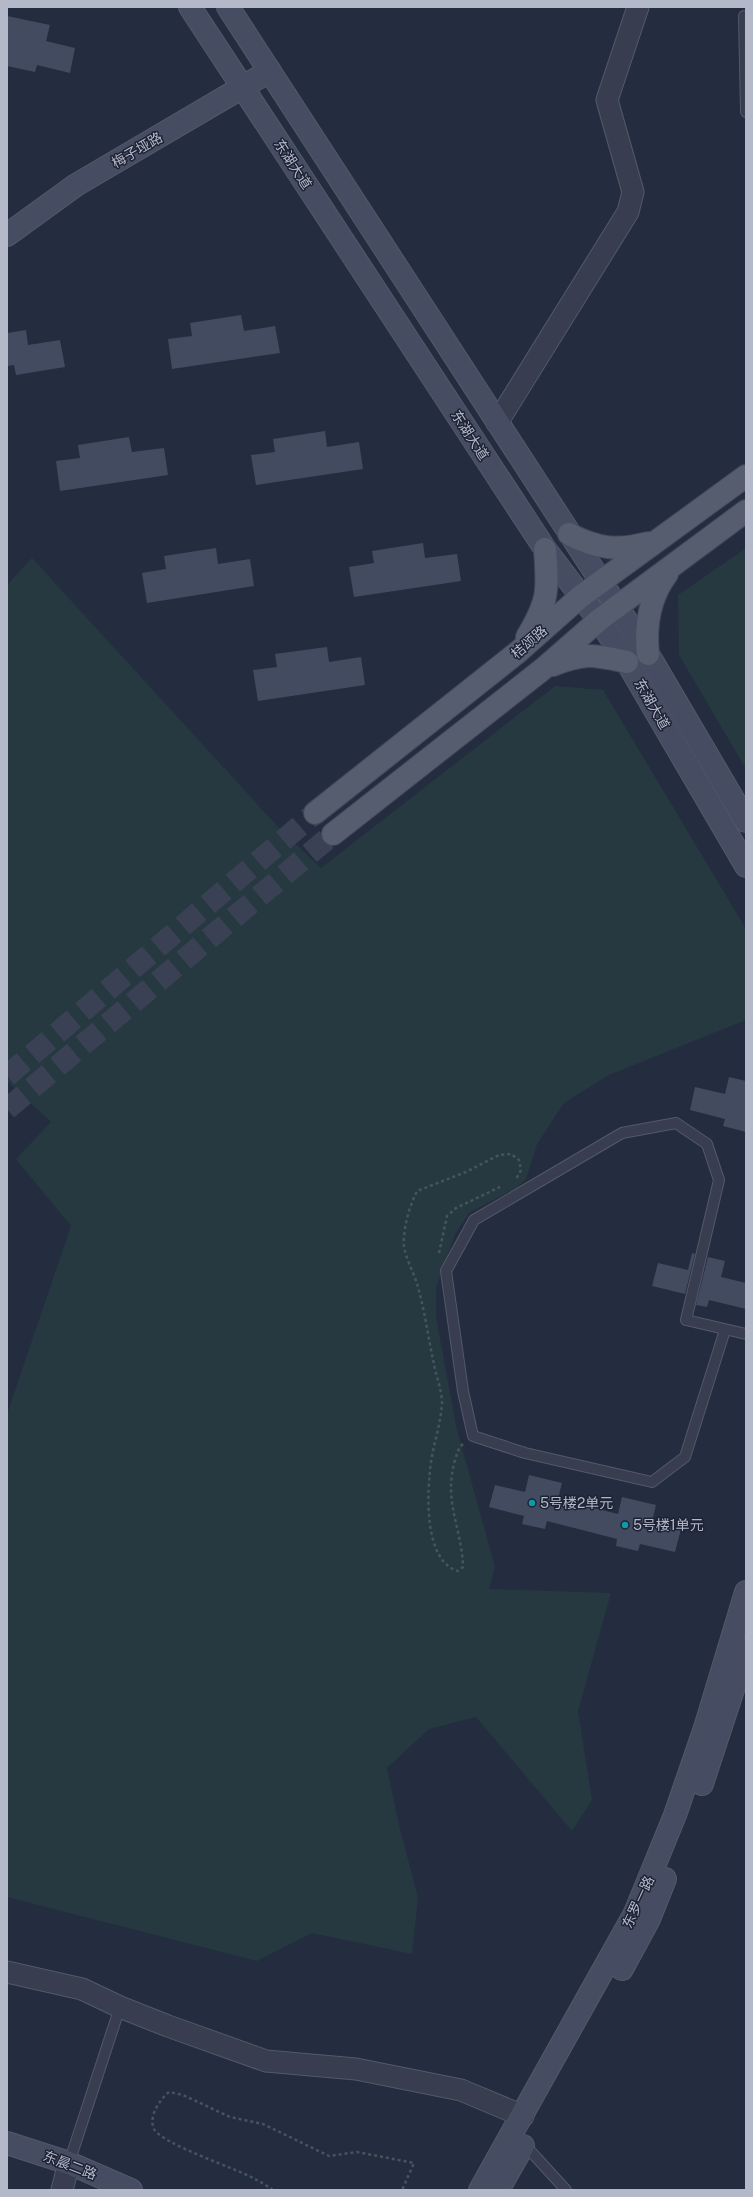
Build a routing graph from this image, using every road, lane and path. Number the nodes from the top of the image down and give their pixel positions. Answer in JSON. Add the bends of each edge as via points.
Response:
{"nodes":[{"id":1,"x":190,"y":7,"type":"edge"},
{"id":2,"x":228,"y":7,"type":"edge"},
{"id":3,"x":638,"y":7,"type":"edge"},
{"id":4,"x":744,"y":16,"type":"dead end"},
{"id":5,"x":270,"y":71,"type":"junction"},
{"id":6,"x":243,"y":88,"type":"junction"},
{"id":7,"x":746,"y":101,"type":"edge"},
{"id":8,"x":746,"y":112,"type":"edge"},
{"id":9,"x":7,"y":235,"type":"edge"},
{"id":10,"x":497,"y":423,"type":"junction"},
{"id":11,"x":746,"y":476,"type":"edge"},
{"id":12,"x":746,"y":511,"type":"edge"},
{"id":13,"x":569,"y":534,"type":"junction"},
{"id":14,"x":655,"y":541,"type":"junction"},
{"id":15,"x":545,"y":549,"type":"junction"},
{"id":16,"x":672,"y":566,"type":"junction"},
{"id":17,"x":600,"y":582,"type":"junction"},
{"id":18,"x":580,"y":597,"type":"junction"},
{"id":19,"x":617,"y":607,"type":"junction"},
{"id":20,"x":599,"y":620,"type":"junction"},
{"id":21,"x":518,"y":652,"type":"junction"},
{"id":22,"x":648,"y":654,"type":"junction"},
{"id":23,"x":628,"y":662,"type":"junction"},
{"id":24,"x":543,"y":669,"type":"junction"},
{"id":25,"x":315,"y":813,"type":"tunnel mouth"},
{"id":26,"x":746,"y":820,"type":"edge"},
{"id":27,"x":333,"y":834,"type":"tunnel mouth"},
{"id":28,"x":746,"y":866,"type":"edge"},
{"id":29,"x":725,"y":1330,"type":"junction"},
{"id":30,"x":746,"y":1334,"type":"edge"},
{"id":31,"x":746,"y":1592,"type":"edge"},
{"id":32,"x":746,"y":1650,"type":"edge"},
{"id":33,"x":7,"y":1972,"type":"edge"},
{"id":34,"x":120,"y":2007,"type":"junction"},
{"id":35,"x":523,"y":2116,"type":"junction"},
{"id":36,"x":7,"y":2143,"type":"edge"},
{"id":37,"x":524,"y":2144,"type":"junction"},
{"id":38,"x":7,"y":2156,"type":"edge"},
{"id":39,"x":65,"y":2177,"type":"edge"},
{"id":40,"x":94,"y":2190,"type":"edge"},
{"id":41,"x":132,"y":2190,"type":"edge"},
{"id":42,"x":273,"y":2190,"type":"edge"},
{"id":43,"x":402,"y":2190,"type":"edge"},
{"id":44,"x":480,"y":2190,"type":"edge"},
{"id":45,"x":498,"y":2190,"type":"edge"},
{"id":46,"x":566,"y":2190,"type":"edge"}],
"edges":[{"from":1,"to":6,"type":"main road","name":"东湖大道"},
{"from":2,"to":5,"type":"main road","name":"东湖大道"},
{"from":3,"to":10,"type":"street","via":[[607,100],[633,192],[628,212]]},
{"from":4,"to":7,"type":"lane"},
{"from":5,"to":6,"type":"main road","name":"梅子垭路"},
{"from":5,"to":10,"type":"main road","name":"东湖大道"},
{"from":6,"to":9,"type":"main road","name":"梅子垭路","via":[[76,186]]},
{"from":6,"to":15,"type":"main road","name":"东湖大道"},
{"from":7,"to":8,"type":"lane"},
{"from":10,"to":13,"type":"main road","name":"东湖大道"},
{"from":11,"to":14,"type":"main road","name":"桔颂路"},
{"from":12,"to":16,"type":"main road","name":"桔颂路"},
{"from":13,"to":14,"type":"main road","via":[[584,542],[625,549]]},
{"from":13,"to":17,"type":"main road","name":"东湖大道"},
{"from":14,"to":17,"type":"main road","name":"桔颂路"},
{"from":15,"to":18,"type":"main road","name":"东湖大道"},
{"from":15,"to":21,"type":"main road","via":[[548,589],[541,613]]},
{"from":16,"to":19,"type":"main road","name":"桔颂路"},
{"from":16,"to":22,"type":"main road","via":[[658,586],[651,606],[646,630]]},
{"from":17,"to":18,"type":"main road","name":"桔颂路"},
{"from":17,"to":19,"type":"main road","name":"东湖大道"},
{"from":18,"to":20,"type":"main road","name":"东湖大道"},
{"from":18,"to":21,"type":"main road","name":"桔颂路"},
{"from":19,"to":20,"type":"main road","name":"桔颂路"},
{"from":19,"to":22,"type":"main road","name":"东湖大道"},
{"from":20,"to":23,"type":"main road","name":"东湖大道"},
{"from":20,"to":24,"type":"main road","name":"桔颂路"},
{"from":21,"to":25,"type":"main road","name":"桔颂路"},
{"from":22,"to":26,"type":"main road","name":"东湖大道"},
{"from":23,"to":24,"type":"main road","via":[[597,655],[576,655]]},
{"from":23,"to":28,"type":"main road","name":"东湖大道"},
{"from":24,"to":27,"type":"main road","name":"桔颂路"},
{"from":29,"to":29,"type":"lane","via":[[686,1320],[719,1180],[707,1144],[676,1123],[622,1133],[474,1220],[446,1271],[463,1391],[473,1436],[525,1452],[652,1482],[685,1457]]},
{"from":29,"to":30,"type":"lane"},
{"from":31,"to":35,"type":"main road","name":"东罗一路","via":[[703,1735],[675,1815],[635,1912]]},
{"from":32,"to":37,"type":"main road","name":"东罗一路","via":[[691,1814],[649,1919]]},
{"from":33,"to":34,"type":"street","via":[[82,1989]]},
{"from":34,"to":35,"type":"street","via":[[266,2061],[356,2069],[461,2090]]},
{"from":34,"to":39,"type":"lane"},
{"from":35,"to":44,"type":"main road","name":"东罗一路"},
{"from":36,"to":39,"type":"main road","name":"东晨二路"},
{"from":37,"to":45,"type":"main road","name":"东罗一路"},
{"from":37,"to":46,"type":"lane"},
{"from":38,"to":39,"type":"main road","name":"东晨二路"},
{"from":39,"to":40,"type":"main road","name":"东晨二路"},
{"from":39,"to":41,"type":"main road","name":"东晨二路"},
{"from":42,"to":43,"type":"path","via":[[255,2178],[173,2144],[154,2130],[152,2121],[160,2099],[169,2092],[183,2095],[230,2117],[263,2124],[329,2156],[357,2152],[414,2163]]}]}
